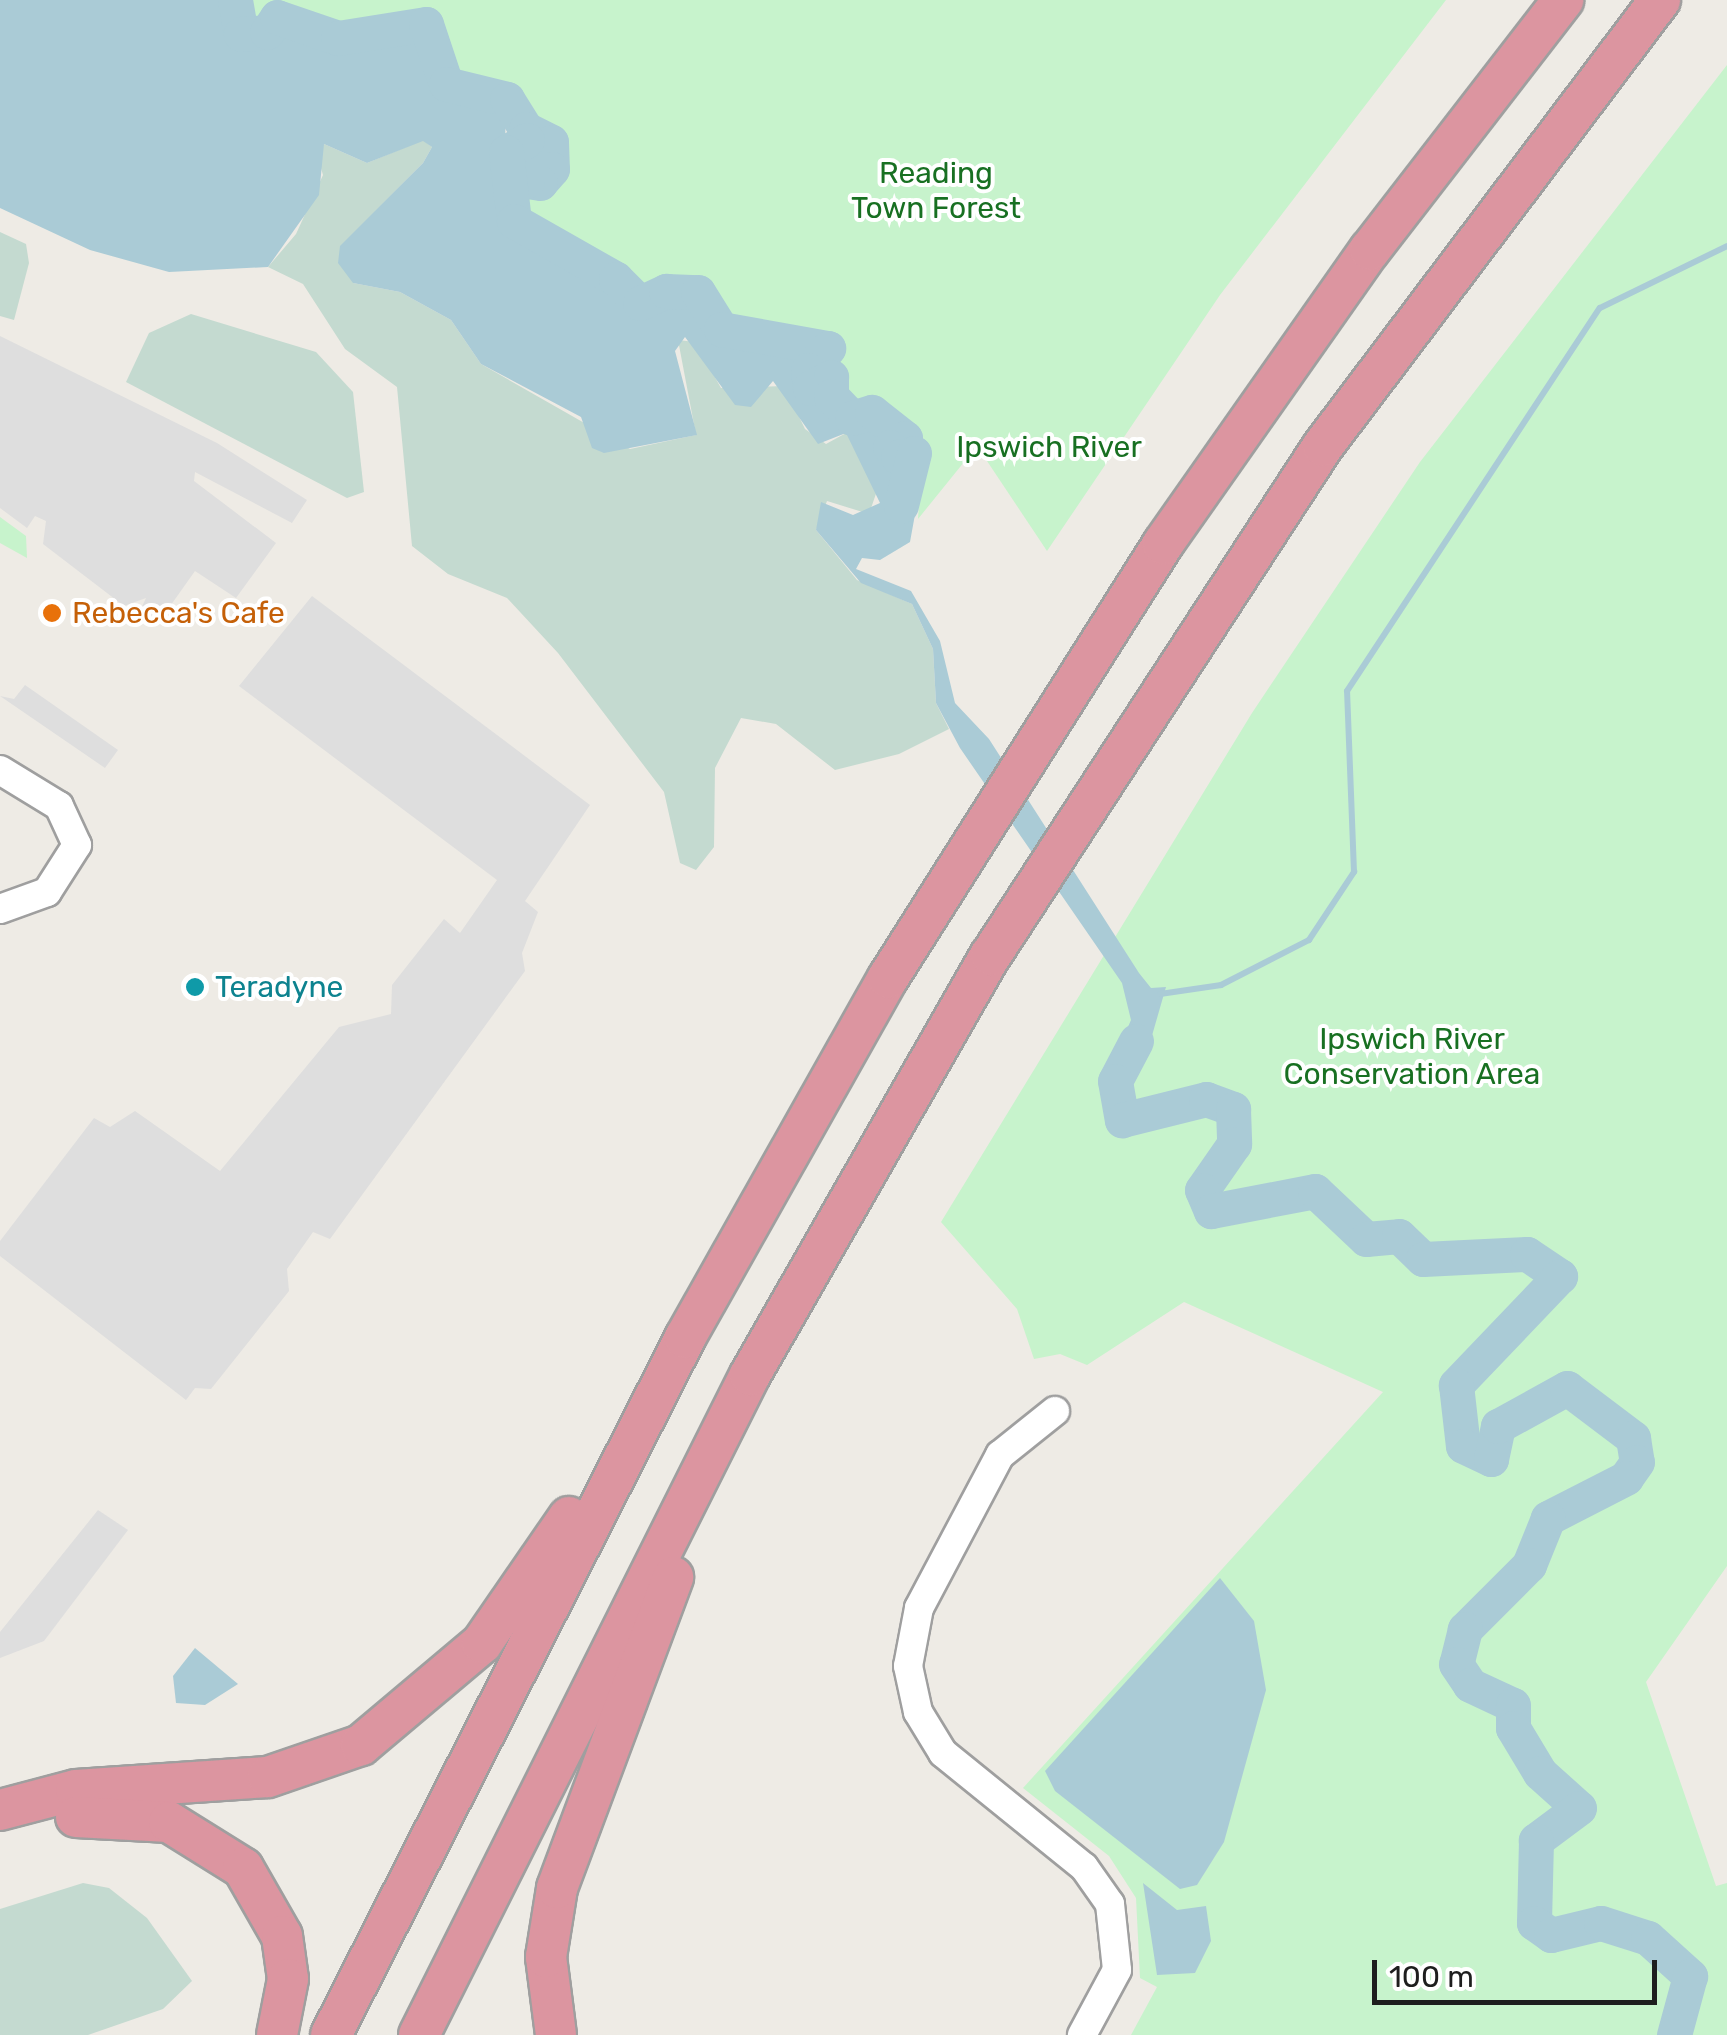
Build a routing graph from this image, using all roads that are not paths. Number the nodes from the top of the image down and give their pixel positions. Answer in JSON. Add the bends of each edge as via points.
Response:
{"nodes":[{"id":1,"x":1563,"y":0,"type":"edge"},
{"id":2,"x":1660,"y":0,"type":"edge"},
{"id":3,"x":0,"y":770,"type":"edge"},
{"id":4,"x":0,"y":909,"type":"edge"},
{"id":5,"x":686,"y":1338,"type":"junction"},
{"id":6,"x":750,"y":1375,"type":"junction"},
{"id":7,"x":1055,"y":1411,"type":"dead end"},
{"id":8,"x":0,"y":1810,"type":"edge"},
{"id":9,"x":0,"y":1836,"type":"edge"},
{"id":10,"x":277,"y":2035,"type":"edge"},
{"id":11,"x":332,"y":2035,"type":"edge"},
{"id":12,"x":419,"y":2035,"type":"edge"},
{"id":13,"x":556,"y":2035,"type":"edge"},
{"id":14,"x":1082,"y":2035,"type":"edge"}],
"edges":[{"from":1,"to":5,"type":"highway","via":[[1349,280],[1005,787]]},
{"from":2,"to":6,"type":"highway","via":[[1323,446],[1053,854]]},
{"from":3,"to":4,"type":"street","via":[[60,806],[77,845],[46,892]]},
{"from":5,"to":8,"type":"highway","via":[[494,1629],[386,1729],[268,1777],[76,1790]]},
{"from":5,"to":11,"type":"highway"},
{"from":6,"to":12,"type":"highway"},
{"from":6,"to":13,"type":"highway","via":[[556,1888],[546,1958]]},
{"from":7,"to":14,"type":"street","via":[[1000,1454],[919,1608],[908,1666],[918,1712],[943,1752],[1084,1867],[1110,1904],[1117,1970]]},
{"from":9,"to":10,"type":"highway","via":[[124,1814],[214,1843],[254,1880],[282,1936],[288,1979]]}]}
